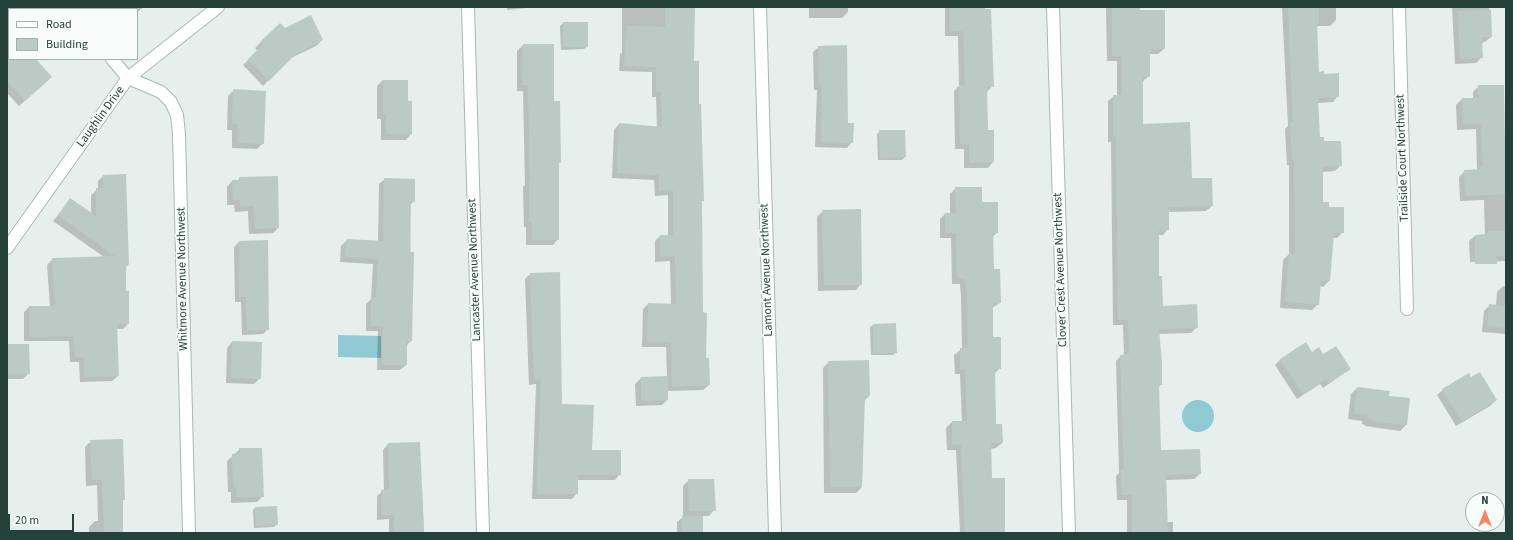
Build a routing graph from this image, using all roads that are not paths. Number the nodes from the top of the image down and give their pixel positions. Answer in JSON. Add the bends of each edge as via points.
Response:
{"nodes":[{"id":1,"x":218,"y":7,"type":"edge"},
{"id":2,"x":468,"y":7,"type":"edge"},
{"id":3,"x":760,"y":7,"type":"edge"},
{"id":4,"x":1053,"y":7,"type":"edge"},
{"id":5,"x":1399,"y":7,"type":"edge"},
{"id":6,"x":113,"y":60,"type":"edge"},
{"id":7,"x":128,"y":78,"type":"junction"},
{"id":8,"x":7,"y":248,"type":"edge"},
{"id":9,"x":1407,"y":309,"type":"dead end"},
{"id":10,"x":189,"y":533,"type":"edge"},
{"id":11,"x":483,"y":533,"type":"edge"},
{"id":12,"x":775,"y":533,"type":"edge"},
{"id":13,"x":1069,"y":533,"type":"edge"}],
"edges":[{"from":1,"to":7,"type":"street","name":"Laughlin Drive"},
{"from":2,"to":11,"type":"street","name":"Lancaster Avenue Northwest"},
{"from":3,"to":12,"type":"street","name":"Lamont Avenue Northwest"},
{"from":4,"to":13,"type":"street","name":"Clover Crest Avenue Northwest"},
{"from":5,"to":9,"type":"street","name":"Trailside Court Northwest"},
{"from":6,"to":7,"type":"street","name":"Whitmore Avenue Northwest"},
{"from":7,"to":8,"type":"street","name":"Laughlin Drive"},
{"from":7,"to":10,"type":"street","name":"Whitmore Avenue Northwest","via":[[161,92],[171,102],[178,122]]}]}
